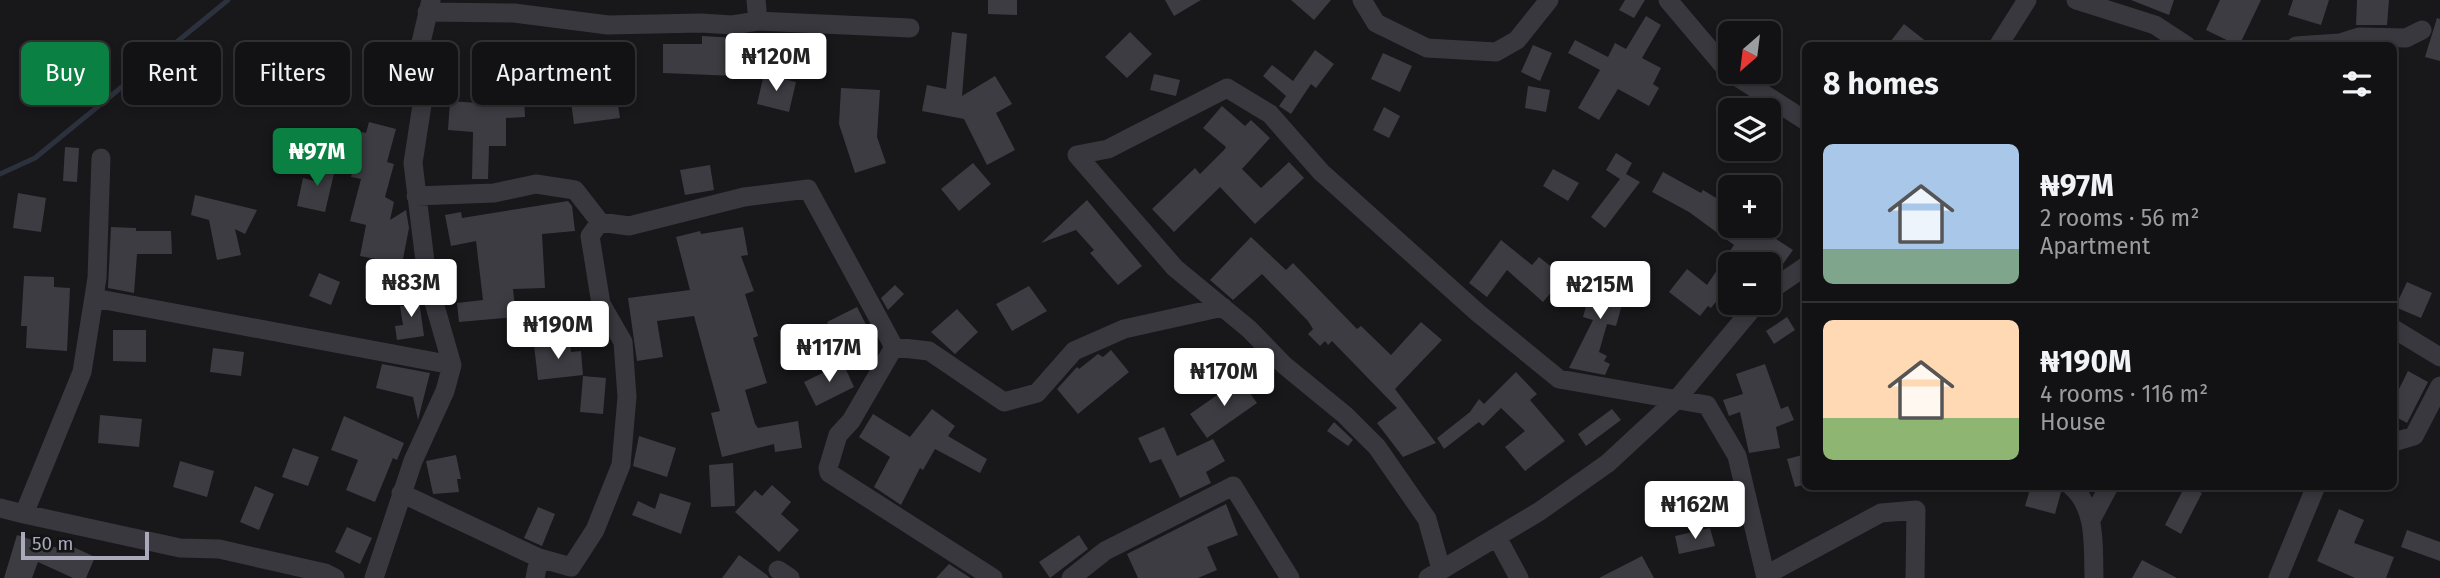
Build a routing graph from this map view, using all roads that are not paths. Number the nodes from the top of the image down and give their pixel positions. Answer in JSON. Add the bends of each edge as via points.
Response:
{"nodes":[{"id":1,"x":756,"y":0,"type":"edge"},
{"id":2,"x":1362,"y":0,"type":"edge"},
{"id":3,"x":1549,"y":0,"type":"edge"},
{"id":4,"x":1668,"y":0,"type":"edge"},
{"id":5,"x":2026,"y":0,"type":"edge"},
{"id":6,"x":2076,"y":0,"type":"edge"},
{"id":7,"x":429,"y":6,"type":"edge"},
{"id":8,"x":758,"y":21,"type":"junction"},
{"id":9,"x":910,"y":28,"type":"dead end"},
{"id":10,"x":2421,"y":30,"type":"dead end"},
{"id":11,"x":2000,"y":42,"type":"edge"},
{"id":12,"x":2181,"y":42,"type":"edge"},
{"id":13,"x":2343,"y":42,"type":"edge"},
{"id":14,"x":1802,"y":118,"type":"edge"},
{"id":15,"x":101,"y":159,"type":"dead end"},
{"id":16,"x":416,"y":195,"type":"junction"},
{"id":17,"x":600,"y":222,"type":"junction"},
{"id":18,"x":1802,"y":269,"type":"edge"},
{"id":19,"x":1781,"y":283,"type":"edge"},
{"id":20,"x":94,"y":298,"type":"junction"},
{"id":21,"x":1223,"y":307,"type":"junction"},
{"id":22,"x":1747,"y":315,"type":"edge"},
{"id":23,"x":2397,"y":331,"type":"edge"},
{"id":24,"x":894,"y":347,"type":"junction"},
{"id":25,"x":2440,"y":357,"type":"edge"},
{"id":26,"x":452,"y":365,"type":"junction"},
{"id":27,"x":2440,"y":386,"type":"edge"},
{"id":28,"x":1677,"y":399,"type":"junction"},
{"id":29,"x":2397,"y":441,"type":"edge"},
{"id":30,"x":2076,"y":490,"type":"edge"},
{"id":31,"x":2107,"y":490,"type":"edge"},
{"id":32,"x":2314,"y":490,"type":"edge"},
{"id":33,"x":401,"y":493,"type":"junction"},
{"id":34,"x":0,"y":508,"type":"edge"},
{"id":35,"x":24,"y":514,"type":"junction"},
{"id":36,"x":2091,"y":520,"type":"junction"},
{"id":37,"x":1497,"y":537,"type":"junction"},
{"id":38,"x":539,"y":558,"type":"junction"},
{"id":39,"x":1435,"y":574,"type":"edge"},
{"id":40,"x":1766,"y":576,"type":"edge"},
{"id":41,"x":335,"y":578,"type":"edge"},
{"id":42,"x":374,"y":578,"type":"edge"},
{"id":43,"x":535,"y":578,"type":"edge"},
{"id":44,"x":993,"y":578,"type":"edge"},
{"id":45,"x":1071,"y":578,"type":"edge"},
{"id":46,"x":1290,"y":578,"type":"edge"},
{"id":47,"x":1519,"y":578,"type":"edge"},
{"id":48,"x":1915,"y":578,"type":"edge"},
{"id":49,"x":2094,"y":578,"type":"edge"},
{"id":50,"x":2277,"y":578,"type":"edge"}],
"edges":[{"from":1,"to":8,"type":"street"},
{"from":2,"to":3,"type":"street","via":[[1376,23],[1427,48],[1496,52],[1517,40]]},
{"from":4,"to":14,"type":"street","via":[[1728,71]]},
{"from":5,"to":11,"type":"street"},
{"from":6,"to":12,"type":"street","via":[[2155,25]]},
{"from":7,"to":8,"type":"street","via":[[608,25]]},
{"from":7,"to":16,"type":"street","via":[[418,55],[422,105],[413,163]]},
{"from":8,"to":9,"type":"street"},
{"from":10,"to":13,"type":"street","via":[[2406,38],[2359,37]]},
{"from":15,"to":20,"type":"street"},
{"from":16,"to":17,"type":"street","via":[[494,193],[536,184],[575,190]]},
{"from":16,"to":26,"type":"street","via":[[433,306]]},
{"from":17,"to":24,"type":"street","via":[[629,226],[744,197],[808,189]]},
{"from":17,"to":38,"type":"street","via":[[590,236],[601,304],[623,342],[627,397],[621,465],[595,530],[571,568]]},
{"from":18,"to":19,"type":"street"},
{"from":20,"to":26,"type":"street"},
{"from":20,"to":35,"type":"street","via":[[82,372]]},
{"from":21,"to":24,"type":"street","via":[[1124,329],[1074,351],[1037,393],[1004,401],[929,351]]},
{"from":21,"to":28,"type":"street","via":[[1175,268],[1077,155],[1108,149],[1227,88],[1270,114],[1321,172],[1559,379]]},
{"from":21,"to":39,"type":"street","via":[[1377,447],[1427,519]]},
{"from":22,"to":28,"type":"street"},
{"from":23,"to":25,"type":"street"},
{"from":24,"to":44,"type":"street","via":[[838,435],[829,473]]},
{"from":26,"to":33,"type":"street"},
{"from":27,"to":29,"type":"street","via":[[2414,436]]},
{"from":28,"to":37,"type":"street","via":[[1608,463]]},
{"from":28,"to":40,"type":"street","via":[[1707,404],[1737,456]]},
{"from":30,"to":36,"type":"street"},
{"from":31,"to":36,"type":"street"},
{"from":32,"to":50,"type":"street"},
{"from":33,"to":38,"type":"street"},
{"from":33,"to":42,"type":"street"},
{"from":34,"to":35,"type":"street"},
{"from":35,"to":41,"type":"street","via":[[180,548],[219,550]]},
{"from":36,"to":49,"type":"street"},
{"from":37,"to":39,"type":"street"},
{"from":37,"to":47,"type":"street"},
{"from":38,"to":43,"type":"street"},
{"from":40,"to":48,"type":"street","via":[[1881,513],[1916,510]]},
{"from":45,"to":46,"type":"street","via":[[1105,551],[1233,486]]}]}
